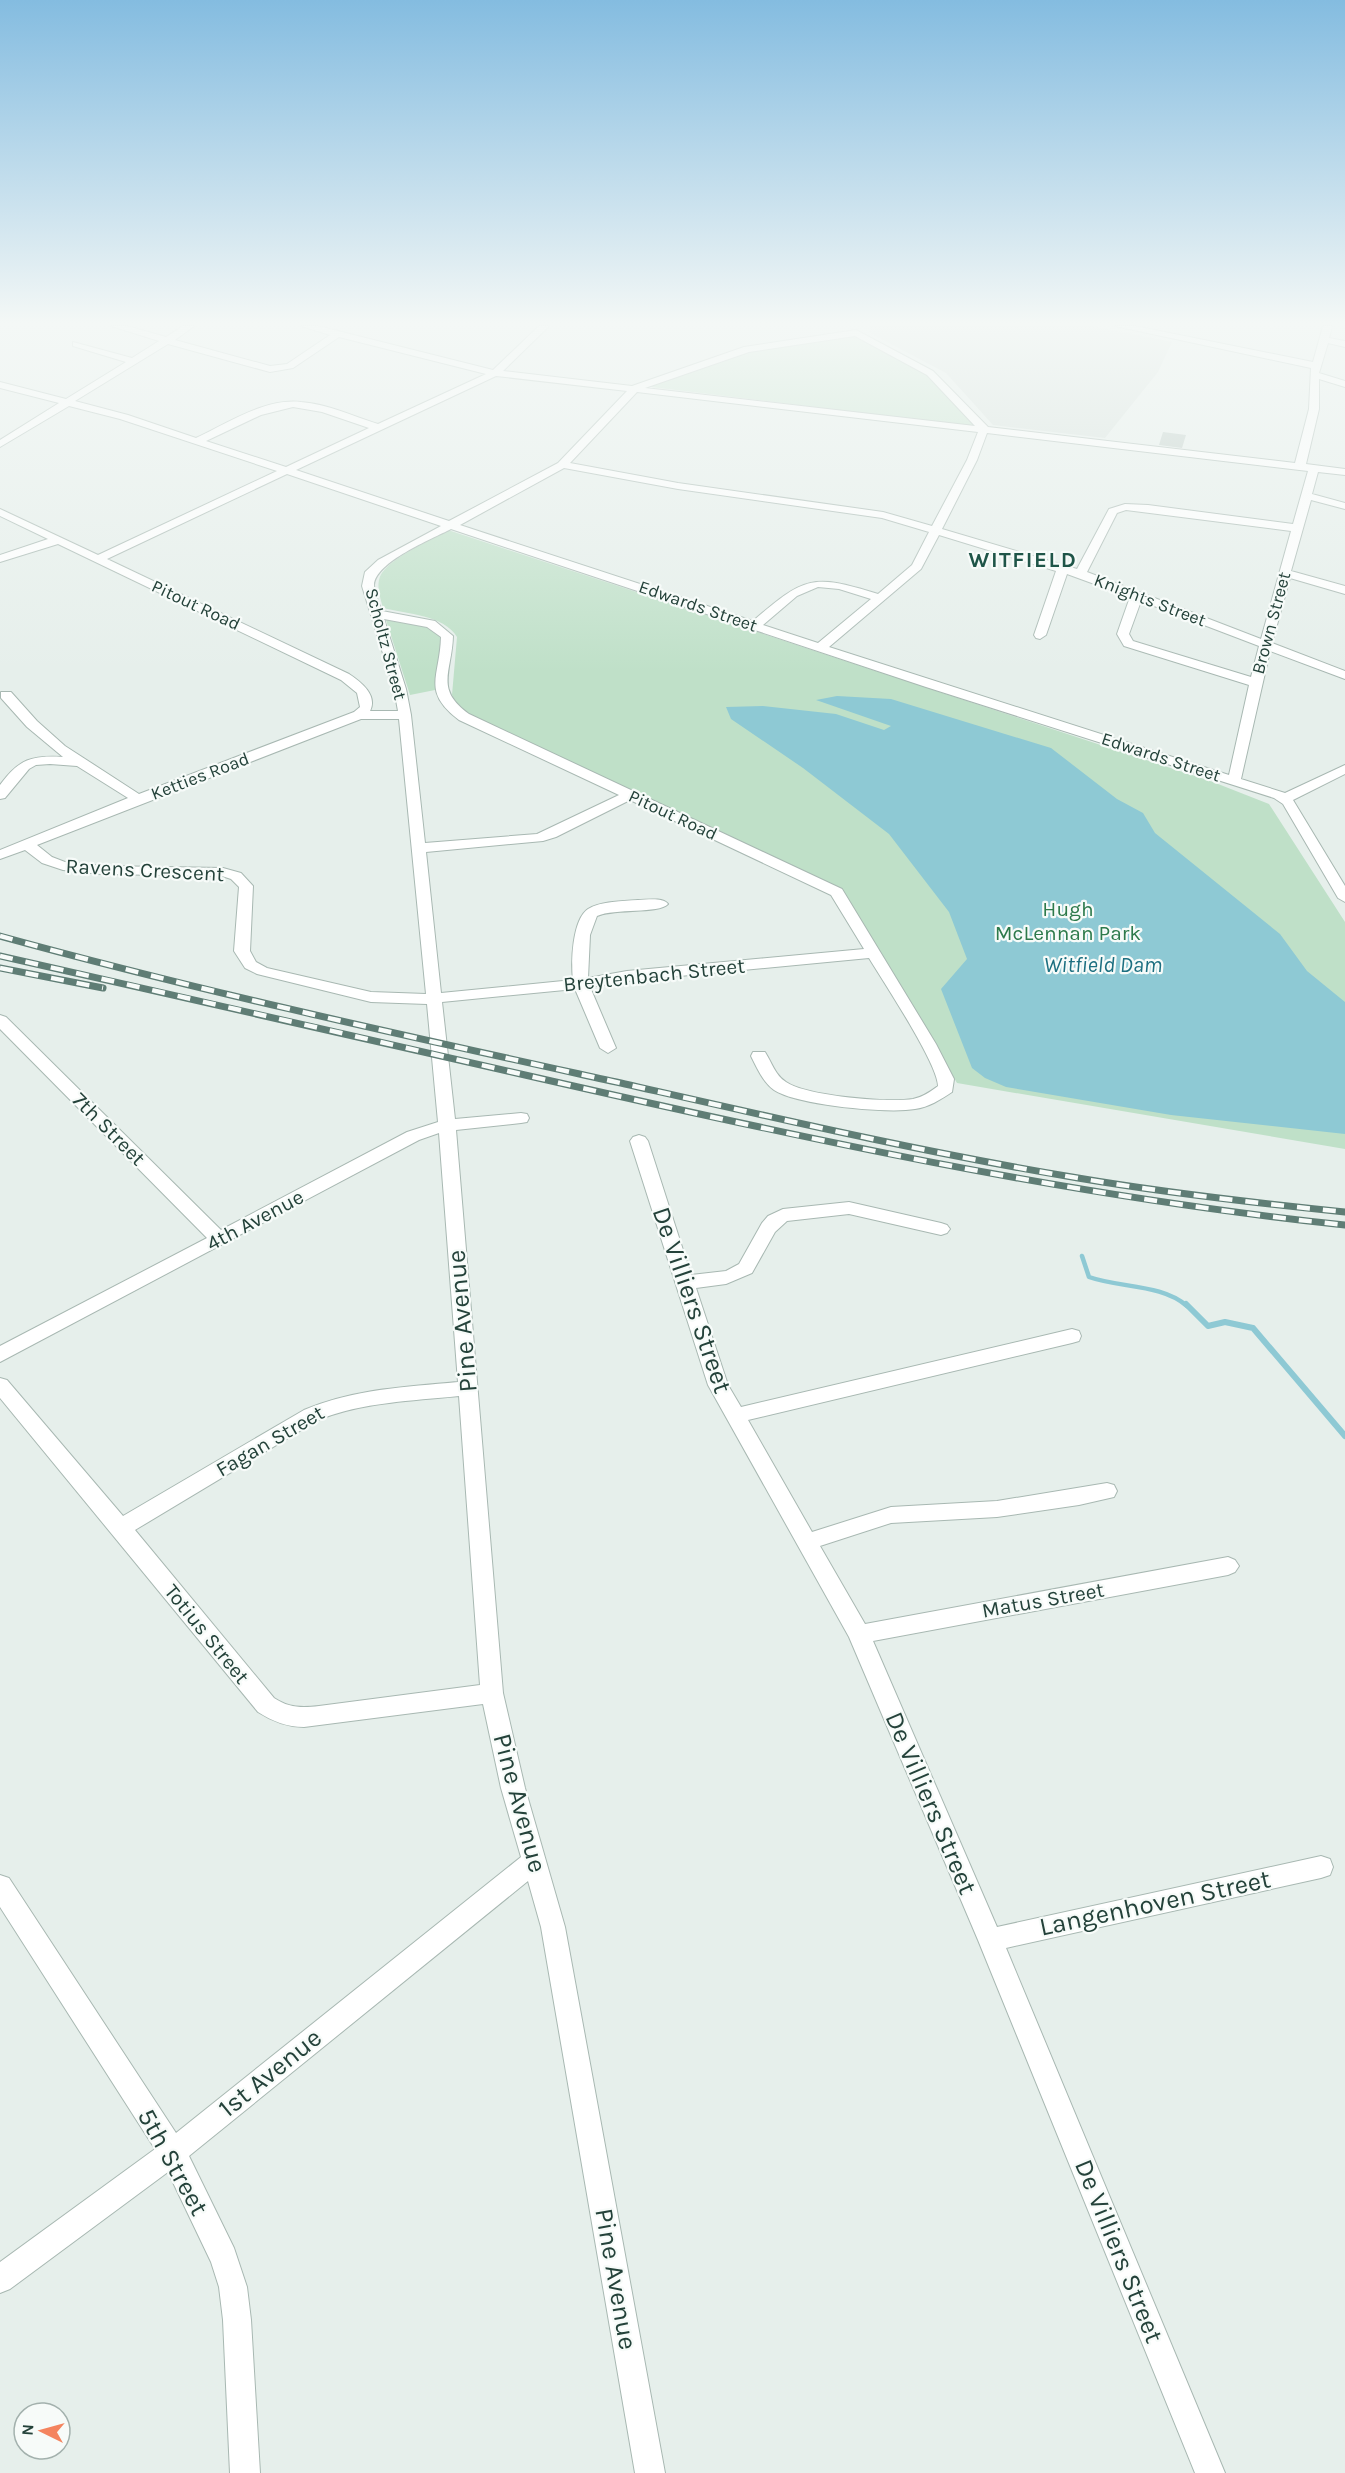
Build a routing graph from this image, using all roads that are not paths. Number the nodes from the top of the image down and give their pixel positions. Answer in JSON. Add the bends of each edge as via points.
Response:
{"nodes":[{"id":1,"x":198,"y":441,"type":"edge"},
{"id":2,"x":351,"y":441,"type":"edge"},
{"id":3,"x":585,"y":441,"type":"edge"},
{"id":4,"x":979,"y":441,"type":"edge"},
{"id":5,"x":1090,"y":441,"type":"edge"},
{"id":6,"x":1306,"y":441,"type":"edge"},
{"id":7,"x":562,"y":465,"type":"junction"},
{"id":8,"x":1300,"y":466,"type":"junction"},
{"id":9,"x":1314,"y":468,"type":"junction"},
{"id":10,"x":289,"y":471,"type":"junction"},
{"id":11,"x":1345,"y":471,"type":"edge"},
{"id":12,"x":1306,"y":496,"type":"junction"},
{"id":13,"x":1345,"y":506,"type":"edge"},
{"id":14,"x":0,"y":512,"type":"edge"},
{"id":15,"x":447,"y":524,"type":"junction"},
{"id":16,"x":1296,"y":528,"type":"junction"},
{"id":17,"x":935,"y":531,"type":"junction"},
{"id":18,"x":58,"y":540,"type":"junction"},
{"id":19,"x":0,"y":559,"type":"edge"},
{"id":20,"x":98,"y":559,"type":"junction"},
{"id":21,"x":1063,"y":568,"type":"junction"},
{"id":22,"x":1284,"y":573,"type":"junction"},
{"id":23,"x":1080,"y":574,"type":"junction"},
{"id":24,"x":1345,"y":590,"type":"edge"},
{"id":25,"x":1137,"y":595,"type":"junction"},
{"id":26,"x":880,"y":598,"type":"junction"},
{"id":27,"x":376,"y":614,"type":"junction"},
{"id":28,"x":755,"y":626,"type":"junction"},
{"id":29,"x":1040,"y":635,"type":"dead end"},
{"id":30,"x":1266,"y":645,"type":"junction"},
{"id":31,"x":821,"y":647,"type":"junction"},
{"id":32,"x":1345,"y":675,"type":"edge"},
{"id":33,"x":1256,"y":683,"type":"junction"},
{"id":34,"x":6,"y":695,"type":"dead end"},
{"id":35,"x":405,"y":715,"type":"junction"},
{"id":36,"x":359,"y":716,"type":"junction"},
{"id":37,"x":80,"y":762,"type":"junction"},
{"id":38,"x":1345,"y":769,"type":"edge"},
{"id":39,"x":0,"y":772,"type":"edge"},
{"id":40,"x":15,"y":773,"type":"junction"},
{"id":41,"x":1234,"y":781,"type":"junction"},
{"id":42,"x":0,"y":795,"type":"edge"},
{"id":43,"x":630,"y":795,"type":"junction"},
{"id":44,"x":138,"y":799,"type":"junction"},
{"id":45,"x":1284,"y":799,"type":"junction"},
{"id":46,"x":26,"y":844,"type":"junction"},
{"id":47,"x":417,"y":848,"type":"junction"},
{"id":48,"x":0,"y":855,"type":"edge"},
{"id":49,"x":1345,"y":898,"type":"edge"},
{"id":50,"x":661,"y":904,"type":"dead end"},
{"id":51,"x":873,"y":953,"type":"junction"},
{"id":52,"x":581,"y":984,"type":"junction"},
{"id":53,"x":435,"y":999,"type":"junction"},
{"id":54,"x":0,"y":1020,"type":"edge"},
{"id":55,"x":608,"y":1048,"type":"dead end"},
{"id":56,"x":759,"y":1056,"type":"dead end"},
{"id":57,"x":521,"y":1118,"type":"dead end"},
{"id":58,"x":447,"y":1125,"type":"junction"},
{"id":59,"x":639,"y":1141,"type":"dead end"},
{"id":60,"x":941,"y":1229,"type":"dead end"},
{"id":61,"x":219,"y":1239,"type":"junction"},
{"id":62,"x":684,"y":1282,"type":"junction"},
{"id":63,"x":1072,"y":1336,"type":"dead end"},
{"id":64,"x":0,"y":1355,"type":"edge"},
{"id":65,"x":0,"y":1385,"type":"edge"},
{"id":66,"x":468,"y":1388,"type":"junction"},
{"id":67,"x":735,"y":1416,"type":"junction"},
{"id":68,"x":1107,"y":1491,"type":"dead end"},
{"id":69,"x":121,"y":1528,"type":"junction"},
{"id":70,"x":807,"y":1542,"type":"junction"},
{"id":71,"x":1228,"y":1566,"type":"dead end"},
{"id":72,"x":859,"y":1634,"type":"junction"},
{"id":73,"x":492,"y":1693,"type":"junction"},
{"id":74,"x":535,"y":1860,"type":"junction"},
{"id":75,"x":1321,"y":1867,"type":"dead end"},
{"id":76,"x":0,"y":1886,"type":"edge"},
{"id":77,"x":990,"y":1940,"type":"junction"},
{"id":78,"x":173,"y":2152,"type":"junction"},
{"id":79,"x":0,"y":2279,"type":"edge"},
{"id":80,"x":245,"y":2473,"type":"edge"},
{"id":81,"x":651,"y":2473,"type":"edge"},
{"id":82,"x":1210,"y":2473,"type":"edge"}],
"edges":[{"from":1,"to":10,"type":"street","name":"Edwards Street"},
{"from":2,"to":10,"type":"street"},
{"from":3,"to":7,"type":"street","name":"Scholtz Street"},
{"from":4,"to":17,"type":"street"},
{"from":5,"to":8,"type":"street"},
{"from":6,"to":8,"type":"street"},
{"from":7,"to":15,"type":"street","name":"Scholtz Street"},
{"from":7,"to":17,"type":"street","name":"Knights Street","via":[[688,488],[866,511]]},
{"from":8,"to":9,"type":"street"},
{"from":9,"to":11,"type":"street"},
{"from":9,"to":12,"type":"street","name":"Brown Street"},
{"from":10,"to":15,"type":"street","name":"Edwards Street"},
{"from":10,"to":20,"type":"street"},
{"from":12,"to":13,"type":"street"},
{"from":12,"to":16,"type":"street","name":"Brown Street"},
{"from":14,"to":18,"type":"street","name":"Pitout Road"},
{"from":15,"to":27,"type":"street","name":"Scholtz Street","via":[[373,569],[368,586]]},
{"from":15,"to":28,"type":"street","name":"Edwards Street"},
{"from":16,"to":22,"type":"street","name":"Brown Street"},
{"from":16,"to":23,"type":"street","via":[[1125,507],[1110,514]]},
{"from":17,"to":21,"type":"street","name":"Knights Street"},
{"from":17,"to":26,"type":"street","via":[[915,569]]},
{"from":18,"to":19,"type":"street"},
{"from":18,"to":20,"type":"street","name":"Pitout Road"},
{"from":20,"to":36,"type":"street","name":"Pitout Road","via":[[345,677],[366,698],[366,708]]},
{"from":21,"to":23,"type":"street","name":"Knights Street"},
{"from":21,"to":29,"type":"street"},
{"from":22,"to":24,"type":"street"},
{"from":22,"to":30,"type":"street","name":"Brown Street"},
{"from":23,"to":25,"type":"street","name":"Knights Street"},
{"from":25,"to":30,"type":"street","name":"Knights Street"},
{"from":25,"to":33,"type":"street","via":[[1123,633],[1128,643]]},
{"from":26,"to":28,"type":"street","via":[[835,585],[808,586],[797,590]]},
{"from":26,"to":31,"type":"street"},
{"from":27,"to":35,"type":"street","name":"Scholtz Street"},
{"from":27,"to":43,"type":"street","name":"Pitout Road","via":[[431,624],[447,636],[441,693],[457,713]]},
{"from":28,"to":31,"type":"street","name":"Edwards Street"},
{"from":30,"to":32,"type":"street","name":"Knights Street"},
{"from":30,"to":33,"type":"street","name":"Brown Street"},
{"from":31,"to":41,"type":"street","name":"Edwards Street"},
{"from":33,"to":41,"type":"street","name":"Brown Street"},
{"from":34,"to":37,"type":"street","via":[[39,730]]},
{"from":35,"to":36,"type":"street","name":"Ketties Road"},
{"from":35,"to":47,"type":"street","name":"Scholtz Street"},
{"from":36,"to":44,"type":"street","name":"Ketties Road"},
{"from":37,"to":40,"type":"street","via":[[40,760]]},
{"from":37,"to":44,"type":"street"},
{"from":38,"to":45,"type":"street"},
{"from":39,"to":40,"type":"street"},
{"from":40,"to":42,"type":"street"},
{"from":41,"to":45,"type":"street","name":"Edwards Street"},
{"from":43,"to":47,"type":"street","via":[[538,838]]},
{"from":43,"to":51,"type":"street","name":"Pitout Road","via":[[833,890]]},
{"from":44,"to":46,"type":"street","name":"Ketties Road"},
{"from":45,"to":49,"type":"street"},
{"from":46,"to":48,"type":"street","name":"Ketties Road"},
{"from":46,"to":53,"type":"street","name":"Ravens Crescent","via":[[53,864],[78,868],[236,876],[246,886],[242,951],[250,965],[371,997]]},
{"from":47,"to":53,"type":"street","name":"Scholtz Street"},
{"from":50,"to":52,"type":"street","via":[[591,914],[583,930]]},
{"from":51,"to":52,"type":"street","name":"Breytenbach Street","via":[[627,976]]},
{"from":51,"to":56,"type":"street","name":"Pitout Road","via":[[946,1079],[946,1088],[931,1099],[894,1105],[790,1091],[770,1079]]},
{"from":52,"to":53,"type":"street","name":"Breytenbach Street"},
{"from":52,"to":55,"type":"street"},
{"from":53,"to":58,"type":"street","name":"Scholtz Street"},
{"from":54,"to":61,"type":"street","name":"7th Street"},
{"from":57,"to":58,"type":"street","name":"4th Avenue"},
{"from":58,"to":61,"type":"street","name":"4th Avenue","via":[[413,1136]]},
{"from":58,"to":66,"type":"street","name":"Pine Avenue"},
{"from":59,"to":62,"type":"street","name":"De Villiers Street"},
{"from":60,"to":62,"type":"street","via":[[849,1208],[783,1215],[773,1220],[742,1272]]},
{"from":61,"to":64,"type":"street","name":"4th Avenue"},
{"from":62,"to":67,"type":"street","name":"De Villiers Street","via":[[718,1385]]},
{"from":63,"to":67,"type":"street"},
{"from":65,"to":69,"type":"street","name":"Totius Street"},
{"from":66,"to":69,"type":"street","name":"Fagan Street","via":[[350,1400],[330,1406]]},
{"from":66,"to":73,"type":"street","name":"Pine Avenue"},
{"from":67,"to":70,"type":"street","name":"De Villiers Street"},
{"from":68,"to":70,"type":"street","via":[[997,1509],[891,1515]]},
{"from":69,"to":73,"type":"street","name":"Totius Street","via":[[266,1706],[279,1714],[295,1718],[319,1716]]},
{"from":70,"to":72,"type":"street","name":"De Villiers Street"},
{"from":71,"to":72,"type":"street","name":"Matus Street"},
{"from":72,"to":77,"type":"street","name":"De Villiers Street"},
{"from":73,"to":74,"type":"street","name":"Pine Avenue","via":[[513,1788]]},
{"from":74,"to":78,"type":"street","name":"1st Avenue"},
{"from":74,"to":81,"type":"street","name":"Pine Avenue","via":[[553,1927]]},
{"from":75,"to":77,"type":"street","name":"Langenhoven Street"},
{"from":76,"to":78,"type":"street","name":"5th Street"},
{"from":77,"to":82,"type":"street","name":"De Villiers Street"},
{"from":78,"to":79,"type":"street","name":"1st Avenue"},
{"from":78,"to":80,"type":"street","name":"5th Street","via":[[224,2259],[233,2287]]}]}
